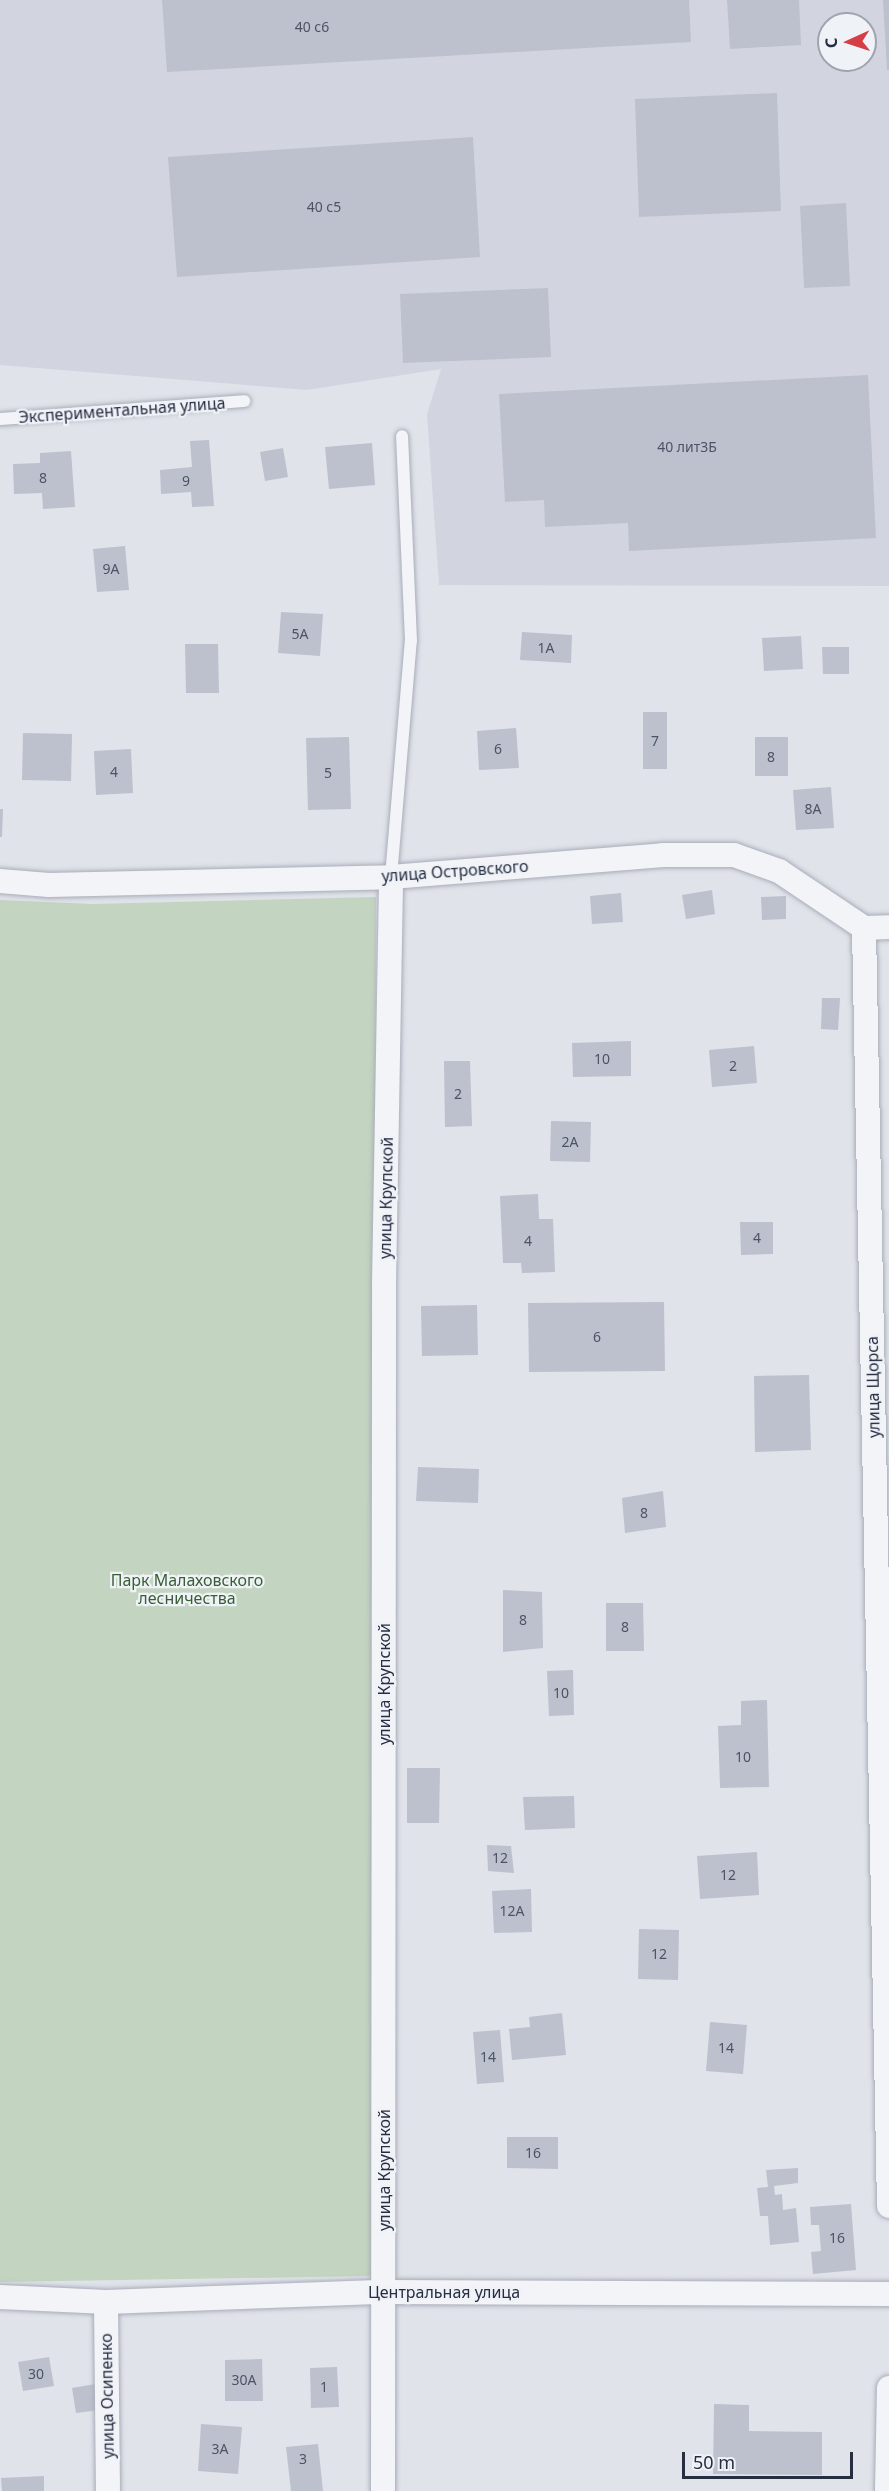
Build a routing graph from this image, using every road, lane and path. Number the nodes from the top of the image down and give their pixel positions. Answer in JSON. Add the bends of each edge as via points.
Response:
{"nodes":[{"id":1,"x":244,"y":401,"type":"dead end"},
{"id":2,"x":0,"y":419,"type":"edge"},
{"id":3,"x":402,"y":436,"type":"dead end"},
{"id":4,"x":391,"y":877,"type":"junction"},
{"id":5,"x":0,"y":881,"type":"edge"},
{"id":6,"x":889,"y":927,"type":"edge"},
{"id":7,"x":864,"y":928,"type":"junction"},
{"id":8,"x":889,"y":2206,"type":"edge"},
{"id":9,"x":384,"y":2292,"type":"junction"},
{"id":10,"x":889,"y":2294,"type":"edge"},
{"id":11,"x":0,"y":2297,"type":"edge"},
{"id":12,"x":106,"y":2302,"type":"junction"},
{"id":13,"x":889,"y":2388,"type":"edge"},
{"id":14,"x":107,"y":2490,"type":"edge"},
{"id":15,"x":383,"y":2491,"type":"edge"},
{"id":16,"x":887,"y":2491,"type":"edge"}],
"edges":[{"from":1,"to":2,"type":"lane","name":"Экспериментальная улица"},
{"from":3,"to":4,"type":"lane","via":[[411,641]]},
{"from":4,"to":5,"type":"street","name":"улица Островского","via":[[49,885]]},
{"from":4,"to":7,"type":"street","name":"улица Островского","via":[[663,855],[734,855],[779,871]]},
{"from":4,"to":9,"type":"street","name":"улица Крупской","via":[[384,1284]]},
{"from":6,"to":7,"type":"street"},
{"from":7,"to":8,"type":"street","name":"улица Щорса"},
{"from":9,"to":10,"type":"street","name":"Центральная улица"},
{"from":9,"to":12,"type":"street","name":"Центральная улица"},
{"from":9,"to":15,"type":"street","name":"улица Крупской"},
{"from":11,"to":12,"type":"street","name":"Центральная улица"},
{"from":12,"to":14,"type":"street","name":"улица Осипенко"},
{"from":13,"to":16,"type":"street"}]}
